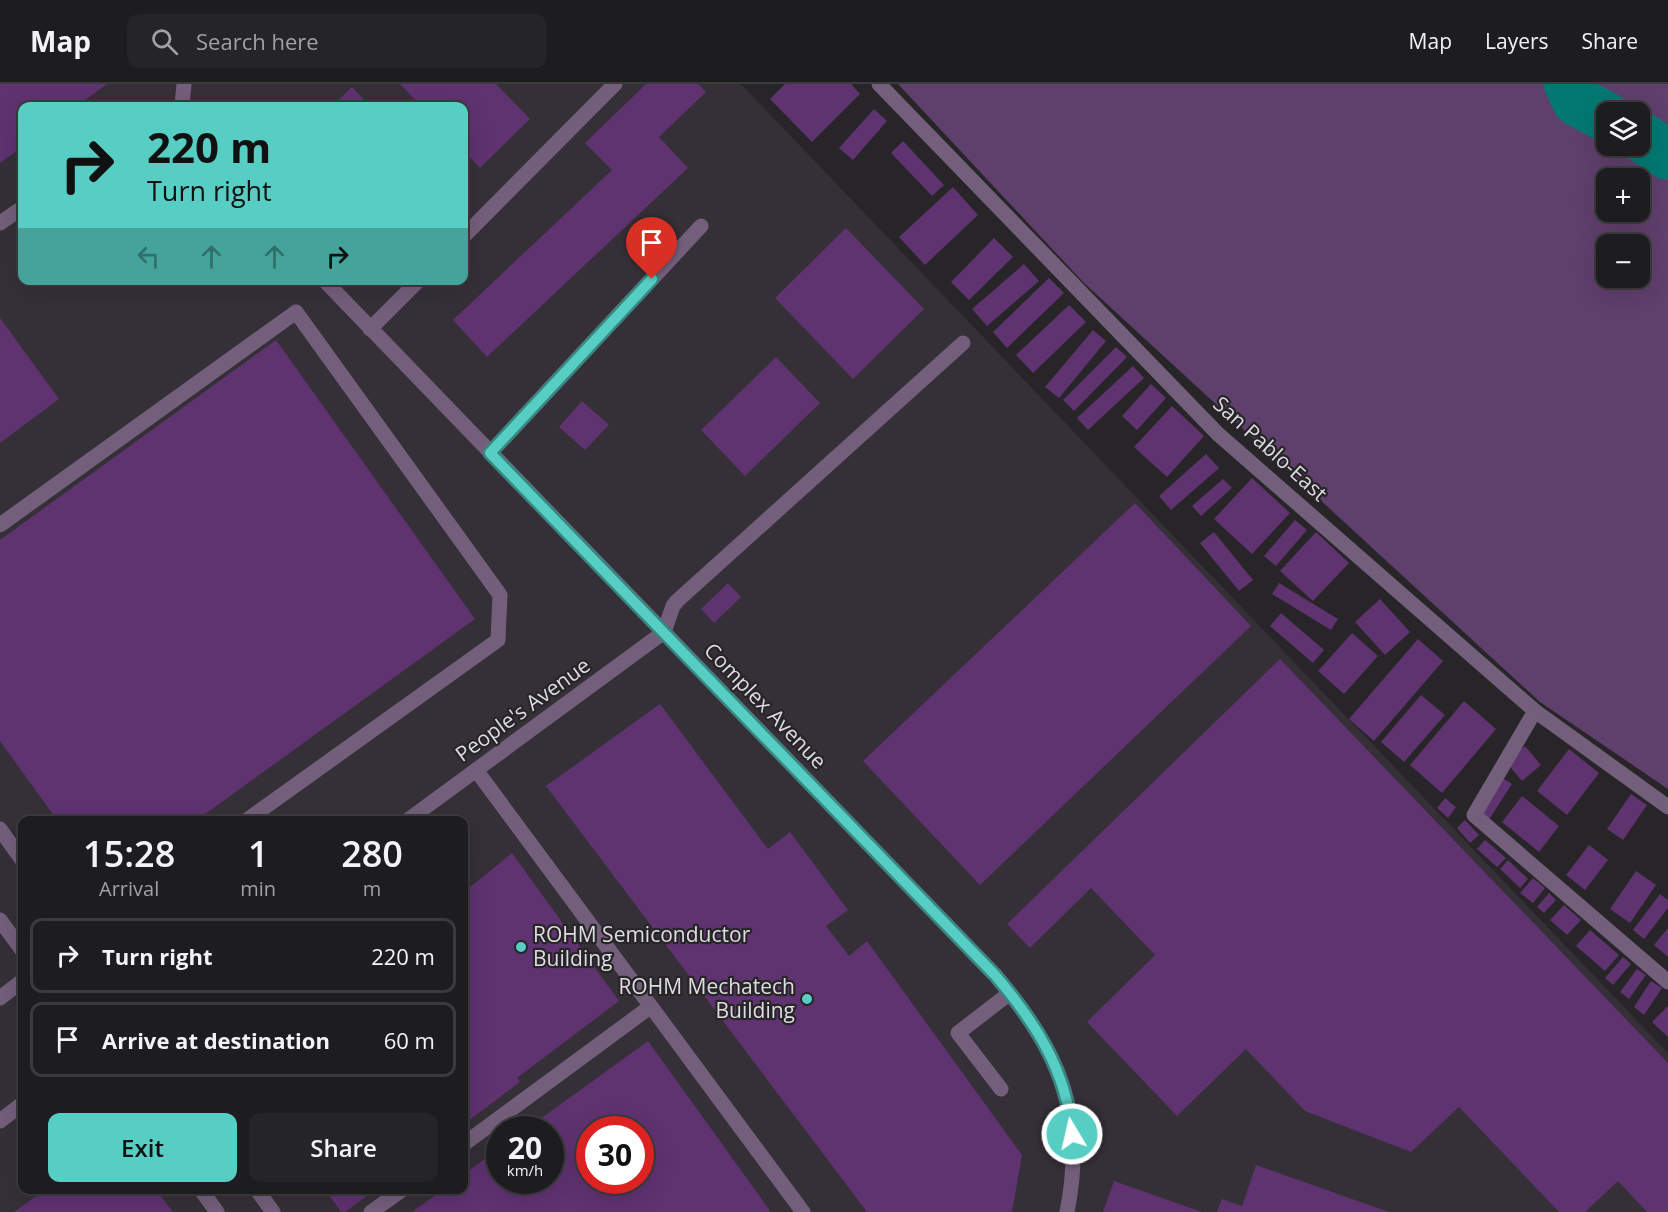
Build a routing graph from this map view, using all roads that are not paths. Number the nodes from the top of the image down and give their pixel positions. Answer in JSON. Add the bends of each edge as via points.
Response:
{"nodes":[{"id":1,"x":184,"y":84,"type":"edge"},
{"id":2,"x":615,"y":84,"type":"edge"},
{"id":3,"x":879,"y":84,"type":"edge"},
{"id":4,"x":182,"y":102,"type":"edge"},
{"id":5,"x":18,"y":211,"type":"edge"},
{"id":6,"x":0,"y":223,"type":"edge"},
{"id":7,"x":701,"y":226,"type":"dead end"},
{"id":8,"x":468,"y":232,"type":"edge"},
{"id":9,"x":329,"y":285,"type":"edge"},
{"id":10,"x":414,"y":285,"type":"edge"},
{"id":11,"x":370,"y":329,"type":"junction"},
{"id":12,"x":963,"y":343,"type":"dead end"},
{"id":13,"x":490,"y":453,"type":"junction"},
{"id":14,"x":0,"y":525,"type":"edge"},
{"id":15,"x":664,"y":632,"type":"junction"},
{"id":16,"x":1535,"y":711,"type":"junction"},
{"id":17,"x":476,"y":770,"type":"junction"},
{"id":18,"x":1668,"y":807,"type":"edge"},
{"id":19,"x":252,"y":816,"type":"edge"},
{"id":20,"x":413,"y":816,"type":"edge"},
{"id":21,"x":0,"y":829,"type":"edge"},
{"id":22,"x":18,"y":854,"type":"edge"},
{"id":23,"x":0,"y":920,"type":"edge"},
{"id":24,"x":18,"y":945,"type":"edge"},
{"id":25,"x":1668,"y":982,"type":"edge"},
{"id":26,"x":18,"y":984,"type":"edge"},
{"id":27,"x":1010,"y":993,"type":"junction"},
{"id":28,"x":0,"y":998,"type":"edge"},
{"id":29,"x":650,"y":1007,"type":"junction"},
{"id":30,"x":1001,"y":1089,"type":"dead end"},
{"id":31,"x":18,"y":1107,"type":"edge"},
{"id":32,"x":0,"y":1121,"type":"edge"},
{"id":33,"x":468,"y":1141,"type":"edge"},
{"id":34,"x":204,"y":1194,"type":"edge"},
{"id":35,"x":260,"y":1194,"type":"edge"},
{"id":36,"x":396,"y":1194,"type":"edge"},
{"id":37,"x":218,"y":1212,"type":"edge"},
{"id":38,"x":273,"y":1212,"type":"edge"},
{"id":39,"x":371,"y":1212,"type":"edge"},
{"id":40,"x":803,"y":1212,"type":"edge"},
{"id":41,"x":1067,"y":1212,"type":"edge"}],
"edges":[{"from":1,"to":4,"type":"street"},
{"from":2,"to":8,"type":"street"},
{"from":3,"to":16,"type":"street","name":"San Pablo-East","via":[[1218,434]]},
{"from":5,"to":6,"type":"street"},
{"from":7,"to":13,"type":"street"},
{"from":9,"to":11,"type":"street","name":"Complex Avenue"},
{"from":10,"to":11,"type":"street"},
{"from":11,"to":13,"type":"street","name":"Complex Avenue"},
{"from":12,"to":15,"type":"street","via":[[677,601]]},
{"from":13,"to":15,"type":"street","name":"Complex Avenue"},
{"from":14,"to":19,"type":"street","via":[[296,312],[500,595],[498,640]]},
{"from":15,"to":17,"type":"street","name":"People's Avenue"},
{"from":15,"to":27,"type":"street","name":"Complex Avenue"},
{"from":16,"to":18,"type":"street","name":"San Pablo-East"},
{"from":16,"to":25,"type":"street","via":[[1474,815]]},
{"from":17,"to":20,"type":"street","name":"People's Avenue"},
{"from":17,"to":29,"type":"street"},
{"from":21,"to":22,"type":"street"},
{"from":23,"to":24,"type":"street"},
{"from":26,"to":28,"type":"street"},
{"from":27,"to":30,"type":"street","via":[[958,1033]]},
{"from":27,"to":41,"type":"street","name":"Complex Avenue","via":[[1040,1034],[1065,1090],[1074,1149]]},
{"from":29,"to":33,"type":"street"},
{"from":29,"to":40,"type":"street"},
{"from":31,"to":32,"type":"street"},
{"from":34,"to":37,"type":"street"},
{"from":35,"to":38,"type":"street"},
{"from":36,"to":39,"type":"street"}]}
